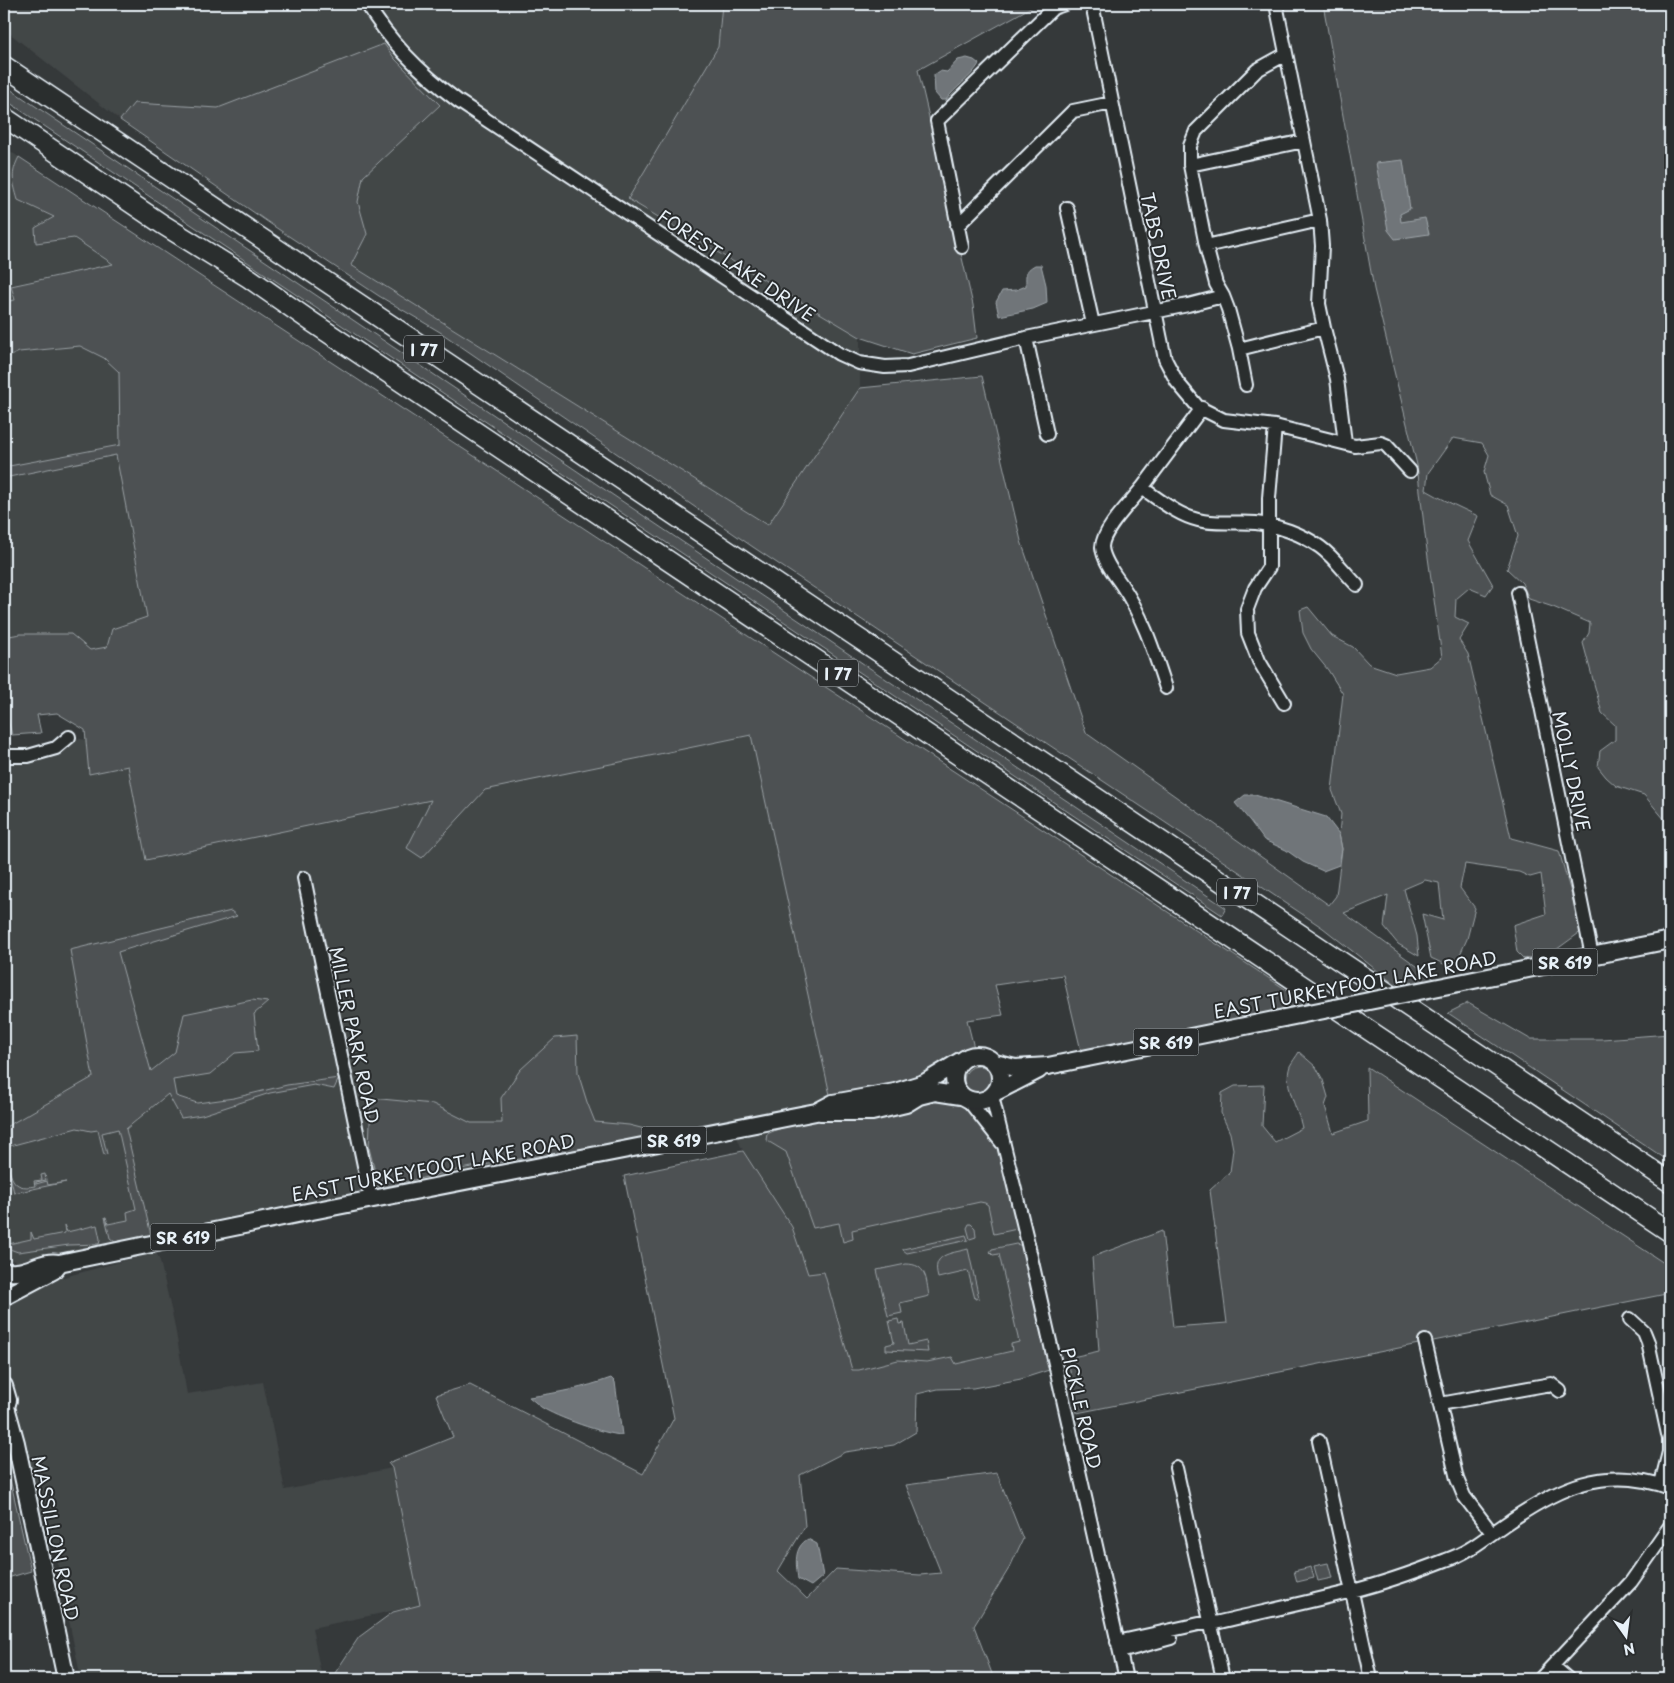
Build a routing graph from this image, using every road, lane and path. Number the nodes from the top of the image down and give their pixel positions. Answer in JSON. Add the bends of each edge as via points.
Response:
{"nodes":[{"id":1,"x":367,"y":4,"type":"edge"},
{"id":2,"x":1065,"y":4,"type":"edge"},
{"id":3,"x":1092,"y":4,"type":"edge"},
{"id":4,"x":1276,"y":4,"type":"edge"},
{"id":5,"x":4,"y":53,"type":"edge"},
{"id":6,"x":1286,"y":54,"type":"junction"},
{"id":7,"x":4,"y":66,"type":"edge"},
{"id":8,"x":46,"y":94,"type":"junction"},
{"id":9,"x":1112,"y":103,"type":"junction"},
{"id":10,"x":4,"y":117,"type":"edge"},
{"id":11,"x":4,"y":126,"type":"edge"},
{"id":12,"x":1304,"y":141,"type":"junction"},
{"id":13,"x":52,"y":151,"type":"junction"},
{"id":14,"x":1190,"y":165,"type":"junction"},
{"id":15,"x":1067,"y":208,"type":"dead end"},
{"id":16,"x":1320,"y":220,"type":"junction"},
{"id":17,"x":957,"y":226,"type":"junction"},
{"id":18,"x":1206,"y":246,"type":"junction"},
{"id":19,"x":962,"y":247,"type":"dead end"},
{"id":20,"x":1223,"y":296,"type":"junction"},
{"id":21,"x":1155,"y":310,"type":"junction"},
{"id":22,"x":1093,"y":324,"type":"junction"},
{"id":23,"x":1324,"y":328,"type":"junction"},
{"id":24,"x":1026,"y":338,"type":"junction"},
{"id":25,"x":1239,"y":348,"type":"junction"},
{"id":26,"x":1246,"y":385,"type":"dead end"},
{"id":27,"x":1202,"y":408,"type":"junction"},
{"id":28,"x":1275,"y":426,"type":"junction"},
{"id":29,"x":1047,"y":434,"type":"dead end"},
{"id":30,"x":1345,"y":443,"type":"junction"},
{"id":31,"x":1410,"y":471,"type":"dead end"},
{"id":32,"x":1142,"y":488,"type":"junction"},
{"id":33,"x":1269,"y":525,"type":"junction"},
{"id":34,"x":1357,"y":585,"type":"dead end"},
{"id":35,"x":1518,"y":593,"type":"dead end"},
{"id":36,"x":1166,"y":688,"type":"dead end"},
{"id":37,"x":1284,"y":702,"type":"dead end"},
{"id":38,"x":69,"y":737,"type":"dead end"},
{"id":39,"x":4,"y":756,"type":"edge"},
{"id":40,"x":304,"y":878,"type":"dead end"},
{"id":41,"x":1670,"y":940,"type":"edge"},
{"id":42,"x":1592,"y":956,"type":"junction"},
{"id":43,"x":960,"y":1062,"type":"junction"},
{"id":44,"x":995,"y":1063,"type":"junction"},
{"id":45,"x":1048,"y":1066,"type":"junction"},
{"id":46,"x":994,"y":1094,"type":"junction"},
{"id":47,"x":965,"y":1098,"type":"junction"},
{"id":48,"x":816,"y":1112,"type":"junction"},
{"id":49,"x":1004,"y":1145,"type":"junction"},
{"id":50,"x":1670,"y":1182,"type":"edge"},
{"id":51,"x":371,"y":1199,"type":"junction"},
{"id":52,"x":1670,"y":1232,"type":"edge"},
{"id":53,"x":4,"y":1259,"type":"edge"},
{"id":54,"x":60,"y":1263,"type":"junction"},
{"id":55,"x":33,"y":1267,"type":"junction"},
{"id":56,"x":4,"y":1270,"type":"edge"},
{"id":57,"x":4,"y":1297,"type":"edge"},
{"id":58,"x":1630,"y":1319,"type":"dead end"},
{"id":59,"x":1425,"y":1341,"type":"dead end"},
{"id":60,"x":4,"y":1386,"type":"edge"},
{"id":61,"x":1560,"y":1391,"type":"dead end"},
{"id":62,"x":1440,"y":1404,"type":"junction"},
{"id":63,"x":5,"y":1406,"type":"edge"},
{"id":64,"x":1319,"y":1440,"type":"dead end"},
{"id":65,"x":1176,"y":1468,"type":"dead end"},
{"id":66,"x":1666,"y":1486,"type":"edge"},
{"id":67,"x":1670,"y":1526,"type":"edge"},
{"id":68,"x":1492,"y":1534,"type":"junction"},
{"id":69,"x":1352,"y":1591,"type":"junction"},
{"id":70,"x":1211,"y":1624,"type":"junction"},
{"id":71,"x":1118,"y":1647,"type":"junction"},
{"id":72,"x":1553,"y":1666,"type":"junction"},
{"id":73,"x":66,"y":1679,"type":"edge"},
{"id":74,"x":1126,"y":1679,"type":"edge"},
{"id":75,"x":1223,"y":1679,"type":"edge"},
{"id":76,"x":1371,"y":1679,"type":"edge"},
{"id":77,"x":1540,"y":1679,"type":"edge"},
{"id":78,"x":1568,"y":1679,"type":"edge"}],
"edges":[{"from":1,"to":24,"type":"street","name":"FOREST LAKE DRIVE","via":[[405,55],[451,96],[839,354],[885,367],[908,366]]},
{"from":2,"to":17,"type":"street","via":[[1053,8],[937,121]]},
{"from":3,"to":9,"type":"street","name":"TABS DRIVE"},
{"from":4,"to":6,"type":"street"},
{"from":5,"to":8,"type":"highway"},
{"from":6,"to":12,"type":"street"},
{"from":6,"to":14,"type":"street","via":[[1257,70],[1196,131],[1190,146]]},
{"from":7,"to":8,"type":"highway","number":"I 77"},
{"from":8,"to":50,"type":"highway","number":"I 77"},
{"from":9,"to":17,"type":"street","via":[[1073,111]]},
{"from":9,"to":21,"type":"street","name":"TABS DRIVE"},
{"from":10,"to":13,"type":"highway","number":"I 77"},
{"from":11,"to":13,"type":"highway"},
{"from":12,"to":14,"type":"street"},
{"from":12,"to":16,"type":"street"},
{"from":13,"to":52,"type":"highway","number":"I 77","via":[[249,278]]},
{"from":14,"to":18,"type":"street"},
{"from":15,"to":22,"type":"street"},
{"from":16,"to":18,"type":"street"},
{"from":16,"to":23,"type":"street","via":[[1319,304]]},
{"from":17,"to":19,"type":"street"},
{"from":18,"to":20,"type":"street","via":[[1216,284]]},
{"from":20,"to":21,"type":"street","name":"FOREST LAKE DRIVE"},
{"from":20,"to":25,"type":"street"},
{"from":21,"to":22,"type":"street","name":"FOREST LAKE DRIVE"},
{"from":21,"to":27,"type":"street","name":"TABS DRIVE","via":[[1165,359],[1177,382]]},
{"from":22,"to":24,"type":"street","name":"FOREST LAKE DRIVE"},
{"from":23,"to":25,"type":"street"},
{"from":23,"to":30,"type":"street","via":[[1337,379]]},
{"from":24,"to":29,"type":"street"},
{"from":25,"to":26,"type":"street"},
{"from":27,"to":28,"type":"street","name":"TABS DRIVE","via":[[1224,420]]},
{"from":27,"to":32,"type":"street"},
{"from":28,"to":30,"type":"street","name":"TABS DRIVE"},
{"from":28,"to":33,"type":"street"},
{"from":30,"to":31,"type":"street","name":"TABS DRIVE","via":[[1355,446],[1382,443]]},
{"from":32,"to":33,"type":"street","via":[[1180,515],[1218,523]]},
{"from":32,"to":36,"type":"street","via":[[1106,534],[1102,546],[1105,558],[1145,626]]},
{"from":33,"to":34,"type":"street","via":[[1320,547]]},
{"from":33,"to":37,"type":"street","via":[[1269,567],[1255,588],[1248,610],[1248,634],[1259,661]]},
{"from":35,"to":42,"type":"street","name":"MOLLY DRIVE"},
{"from":38,"to":39,"type":"street","via":[[56,748],[28,756]]},
{"from":40,"to":51,"type":"street","name":"MILLER PARK ROAD"},
{"from":41,"to":42,"type":"main road","name":"EAST TURKEYFOOT LAKE ROAD","number":"SR 619"},
{"from":42,"to":45,"type":"main road","name":"EAST TURKEYFOOT LAKE ROAD","number":"SR 619","bridge":true},
{"from":43,"to":44,"type":"main road","via":[[966,1057],[982,1055]]},
{"from":43,"to":47,"type":"main road","via":[[955,1068],[954,1083]]},
{"from":43,"to":48,"type":"main road","name":"EAST TURKEYFOOT LAKE ROAD","via":[[924,1083],[895,1092],[833,1103]]},
{"from":44,"to":45,"type":"main road","name":"EAST TURKEYFOOT LAKE ROAD","via":[[1015,1068]]},
{"from":44,"to":46,"type":"main road","via":[[1000,1077]]},
{"from":45,"to":46,"type":"main road","name":"EAST TURKEYFOOT LAKE ROAD"},
{"from":46,"to":47,"type":"main road","via":[[983,1101]]},
{"from":46,"to":49,"type":"street","name":"PICKLE ROAD"},
{"from":47,"to":48,"type":"main road","name":"EAST TURKEYFOOT LAKE ROAD","via":[[935,1092],[906,1104],[872,1112]]},
{"from":47,"to":49,"type":"street","name":"PICKLE ROAD"},
{"from":48,"to":51,"type":"main road","name":"EAST TURKEYFOOT LAKE ROAD","number":"SR 619"},
{"from":49,"to":71,"type":"street","name":"PICKLE ROAD"},
{"from":51,"to":54,"type":"main road","name":"EAST TURKEYFOOT LAKE ROAD","number":"SR 619"},
{"from":53,"to":55,"type":"main road"},
{"from":54,"to":55,"type":"main road","name":"EAST TURKEYFOOT LAKE ROAD","number":"SR 619"},
{"from":54,"to":57,"type":"main road","name":"EAST TURKEYFOOT LAKE ROAD","number":"SR 619","via":[[53,1271]]},
{"from":55,"to":56,"type":"main road","name":"EAST TURKEYFOOT LAKE ROAD","number":"SR 619","via":[[25,1272]]},
{"from":58,"to":66,"type":"street","via":[[1644,1332],[1648,1342],[1669,1439]]},
{"from":59,"to":62,"type":"street"},
{"from":60,"to":63,"type":"main road","name":"MASSILLON ROAD","via":[[8,1400]]},
{"from":61,"to":62,"type":"street","via":[[1550,1384]]},
{"from":62,"to":68,"type":"street","via":[[1457,1479],[1464,1496]]},
{"from":63,"to":73,"type":"main road","name":"MASSILLON ROAD","via":[[16,1443]]},
{"from":64,"to":69,"type":"street"},
{"from":65,"to":70,"type":"street"},
{"from":66,"to":68,"type":"street","via":[[1629,1479],[1576,1485],[1544,1498]]},
{"from":67,"to":72,"type":"street","via":[[1631,1582]]},
{"from":68,"to":69,"type":"street","via":[[1456,1557]]},
{"from":69,"to":70,"type":"street"},
{"from":69,"to":76,"type":"street"},
{"from":70,"to":71,"type":"street","via":[[1199,1624]]},
{"from":70,"to":75,"type":"street"},
{"from":71,"to":74,"type":"street","name":"PICKLE ROAD"},
{"from":72,"to":77,"type":"street"},
{"from":72,"to":78,"type":"street"}]}
